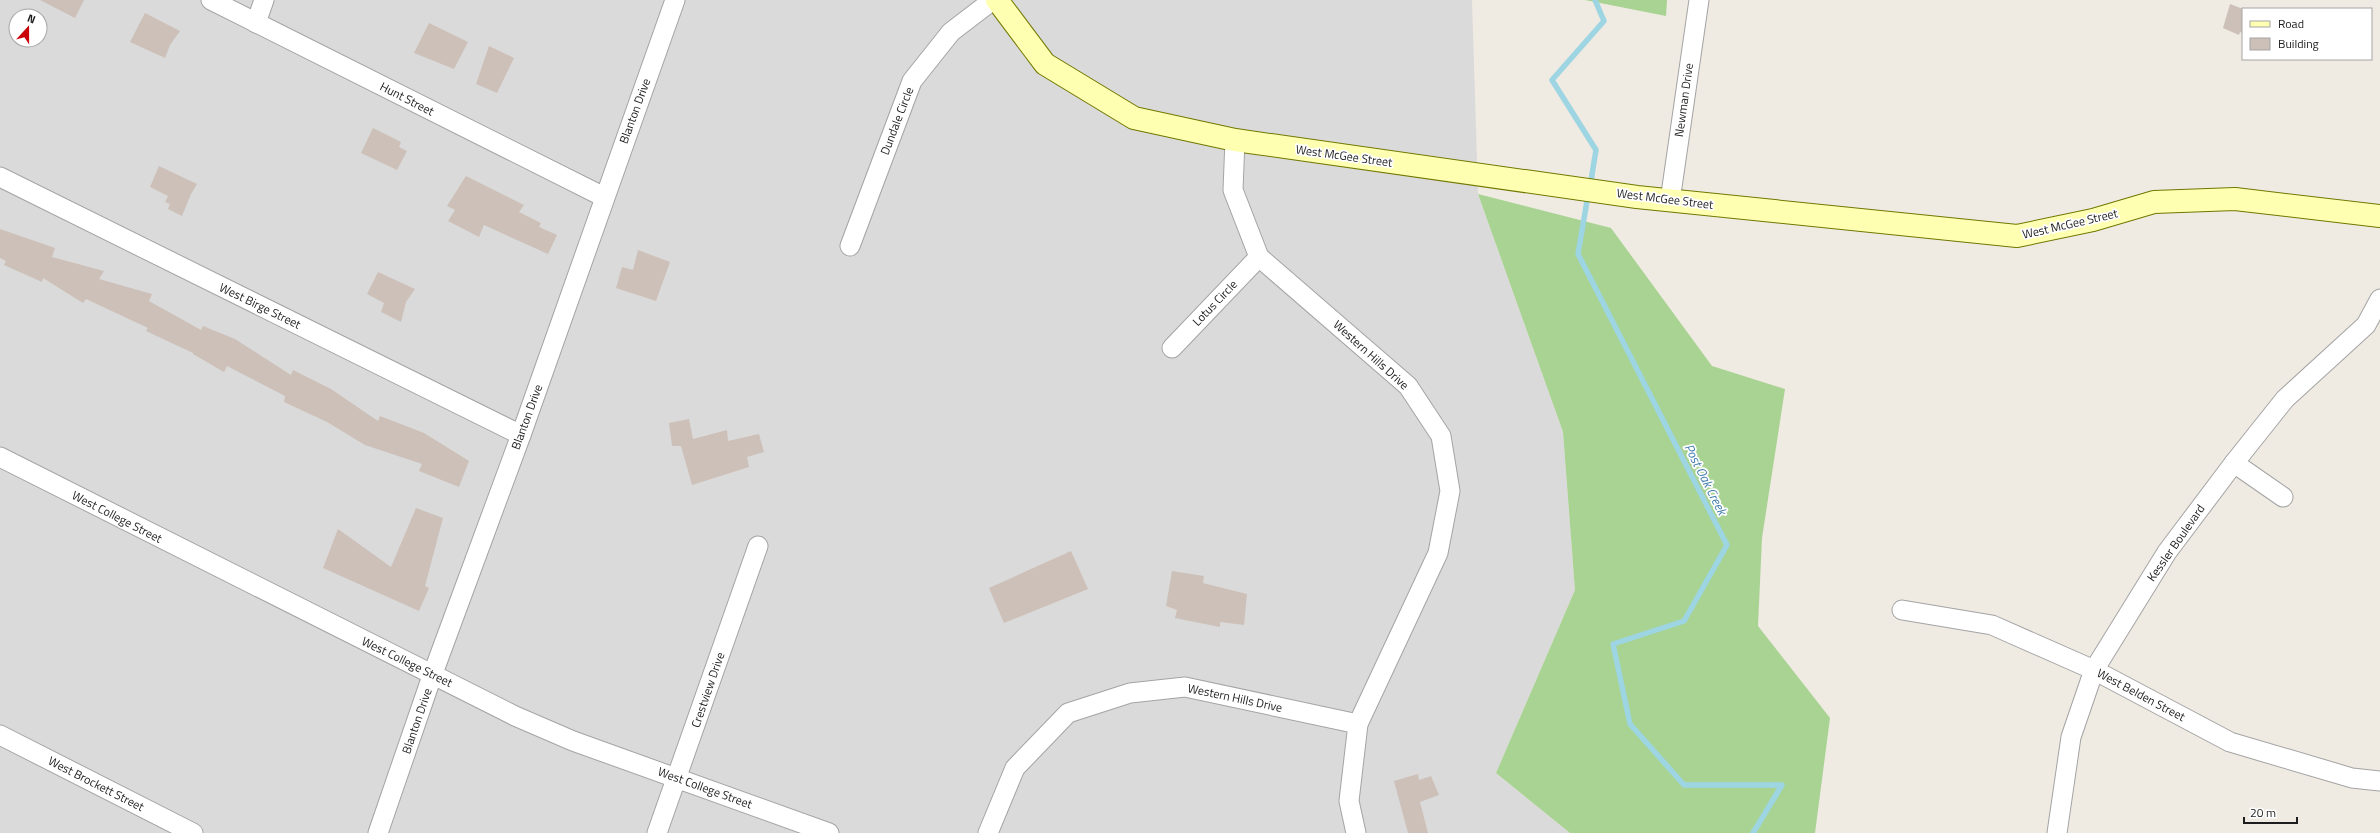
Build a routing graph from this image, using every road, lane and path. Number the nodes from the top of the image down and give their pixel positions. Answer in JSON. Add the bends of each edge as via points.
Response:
{"nodes":[{"id":1,"x":211,"y":0,"type":"edge"},
{"id":2,"x":264,"y":0,"type":"edge"},
{"id":3,"x":675,"y":0,"type":"edge"},
{"id":4,"x":993,"y":0,"type":"edge"},
{"id":5,"x":997,"y":0,"type":"edge"},
{"id":6,"x":1699,"y":0,"type":"edge"},
{"id":7,"x":256,"y":23,"type":"junction"},
{"id":8,"x":1235,"y":140,"type":"junction"},
{"id":9,"x":0,"y":177,"type":"edge"},
{"id":10,"x":604,"y":197,"type":"junction"},
{"id":11,"x":1670,"y":200,"type":"junction"},
{"id":12,"x":2380,"y":216,"type":"edge"},
{"id":13,"x":850,"y":246,"type":"dead end"},
{"id":14,"x":1259,"y":257,"type":"junction"},
{"id":15,"x":2380,"y":299,"type":"edge"},
{"id":16,"x":1172,"y":348,"type":"dead end"},
{"id":17,"x":521,"y":435,"type":"junction"},
{"id":18,"x":0,"y":457,"type":"edge"},
{"id":19,"x":2234,"y":462,"type":"junction"},
{"id":20,"x":2283,"y":497,"type":"dead end"},
{"id":21,"x":758,"y":546,"type":"dead end"},
{"id":22,"x":1902,"y":610,"type":"dead end"},
{"id":23,"x":2094,"y":670,"type":"junction"},
{"id":24,"x":432,"y":676,"type":"junction"},
{"id":25,"x":1358,"y":724,"type":"junction"},
{"id":26,"x":0,"y":735,"type":"edge"},
{"id":27,"x":677,"y":778,"type":"junction"},
{"id":28,"x":2380,"y":781,"type":"edge"},
{"id":29,"x":193,"y":833,"type":"edge"},
{"id":30,"x":378,"y":833,"type":"edge"},
{"id":31,"x":657,"y":833,"type":"edge"},
{"id":32,"x":829,"y":833,"type":"edge"},
{"id":33,"x":988,"y":833,"type":"edge"},
{"id":34,"x":1356,"y":833,"type":"edge"},
{"id":35,"x":2057,"y":833,"type":"edge"}],
"edges":[{"from":1,"to":7,"type":"street","name":"Hunt Street"},
{"from":2,"to":7,"type":"street"},
{"from":3,"to":10,"type":"street","name":"Blanton Drive"},
{"from":4,"to":13,"type":"street","name":"Dundale Circle","via":[[951,32],[912,82]]},
{"from":5,"to":8,"type":"street","name":"West McGee Street","via":[[1045,64],[1134,118]]},
{"from":6,"to":11,"type":"street","name":"Newman Drive"},
{"from":7,"to":10,"type":"street","name":"Hunt Street"},
{"from":8,"to":11,"type":"street","name":"West McGee Street"},
{"from":8,"to":14,"type":"street","name":"Western Hills Drive","via":[[1233,190]]},
{"from":9,"to":17,"type":"street","name":"West Birge Street"},
{"from":10,"to":17,"type":"street","name":"Blanton Drive"},
{"from":11,"to":12,"type":"street","name":"West McGee Street","via":[[2016,236],[2093,220],[2154,202],[2235,199]]},
{"from":14,"to":16,"type":"street","name":"Lotus Circle"},
{"from":14,"to":25,"type":"street","name":"Western Hills Drive","via":[[1408,386],[1440,436],[1450,491],[1438,553]]},
{"from":15,"to":19,"type":"street","name":"Kessler Boulevard","via":[[2366,325],[2285,399]]},
{"from":17,"to":24,"type":"street","name":"Blanton Drive"},
{"from":18,"to":24,"type":"street","name":"West College Street"},
{"from":19,"to":20,"type":"street"},
{"from":19,"to":23,"type":"street","name":"Kessler Boulevard","via":[[2167,552]]},
{"from":21,"to":27,"type":"street","name":"Crestview Drive"},
{"from":22,"to":23,"type":"street","name":"West Belden Street","via":[[1992,625]]},
{"from":23,"to":28,"type":"street","name":"West Belden Street","via":[[2230,742],[2352,778]]},
{"from":23,"to":35,"type":"street","name":"Kessler Boulevard","via":[[2071,737]]},
{"from":24,"to":27,"type":"street","name":"West College Street","via":[[573,741]]},
{"from":24,"to":30,"type":"street","name":"Blanton Drive"},
{"from":25,"to":33,"type":"street","name":"Western Hills Drive","via":[[1185,687],[1130,693],[1068,713],[1015,768]]},
{"from":25,"to":34,"type":"street","name":"Western Hills Drive","via":[[1349,801]]},
{"from":26,"to":29,"type":"street","name":"West Brockett Street"},
{"from":27,"to":31,"type":"street","name":"Crestview Drive"},
{"from":27,"to":32,"type":"street","name":"West College Street"}]}
